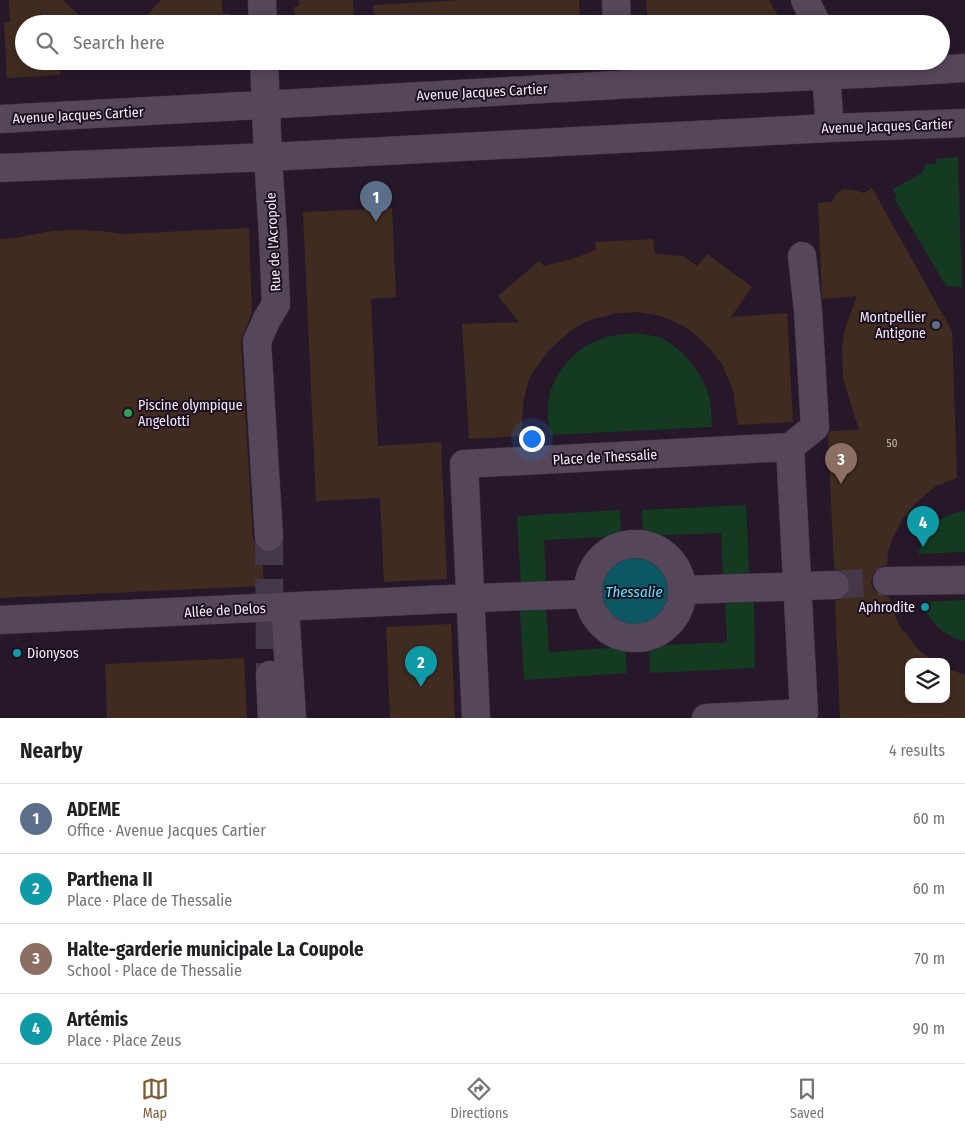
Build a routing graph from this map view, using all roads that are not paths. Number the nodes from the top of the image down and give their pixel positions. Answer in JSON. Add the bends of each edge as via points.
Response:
{"nodes":[{"id":1,"x":262,"y":0,"type":"edge"},
{"id":2,"x":616,"y":0,"type":"edge"},
{"id":3,"x":805,"y":0,"type":"edge"},
{"id":4,"x":263,"y":15,"type":"edge"},
{"id":5,"x":617,"y":15,"type":"edge"},
{"id":6,"x":812,"y":15,"type":"edge"},
{"id":7,"x":965,"y":68,"type":"edge"},
{"id":8,"x":950,"y":69,"type":"edge"},
{"id":9,"x":264,"y":70,"type":"edge"},
{"id":10,"x":743,"y":70,"type":"edge"},
{"id":11,"x":826,"y":70,"type":"edge"},
{"id":12,"x":847,"y":70,"type":"edge"},
{"id":13,"x":931,"y":70,"type":"edge"},
{"id":14,"x":619,"y":73,"type":"edge"},
{"id":15,"x":266,"y":104,"type":"junction"},
{"id":16,"x":0,"y":119,"type":"edge"},
{"id":17,"x":965,"y":123,"type":"edge"},
{"id":18,"x":830,"y":128,"type":"junction"},
{"id":19,"x":268,"y":158,"type":"junction"},
{"id":20,"x":0,"y":168,"type":"edge"},
{"id":21,"x":802,"y":256,"type":"dead end"},
{"id":22,"x":790,"y":447,"type":"junction"},
{"id":23,"x":269,"y":537,"type":"tunnel mouth"},
{"id":24,"x":965,"y":580,"type":"edge"},
{"id":25,"x":887,"y":581,"type":"tunnel mouth"},
{"id":26,"x":834,"y":585,"type":"tunnel mouth"},
{"id":27,"x":797,"y":586,"type":"junction"},
{"id":28,"x":683,"y":590,"type":"junction"},
{"id":29,"x":587,"y":594,"type":"junction"},
{"id":30,"x":460,"y":599,"type":"junction"},
{"id":31,"x":285,"y":607,"type":"junction"},
{"id":32,"x":0,"y":620,"type":"edge"},
{"id":33,"x":270,"y":675,"type":"tunnel mouth"},
{"id":34,"x":272,"y":718,"type":"edge"},
{"id":35,"x":292,"y":718,"type":"edge"},
{"id":36,"x":476,"y":718,"type":"edge"},
{"id":37,"x":706,"y":718,"type":"edge"}],
"edges":[{"from":1,"to":4,"type":"street"},
{"from":2,"to":5,"type":"street"},
{"from":3,"to":6,"type":"street"},
{"from":7,"to":8,"type":"street","name":"Avenue Jacques Cartier"},
{"from":9,"to":15,"type":"street","name":"Rue de l'Acropole"},
{"from":10,"to":14,"type":"street","name":"Avenue Jacques Cartier"},
{"from":11,"to":18,"type":"street"},
{"from":12,"to":13,"type":"street","name":"Avenue Jacques Cartier","via":[[879,73]]},
{"from":14,"to":15,"type":"street","name":"Avenue Jacques Cartier"},
{"from":15,"to":16,"type":"street","name":"Avenue Jacques Cartier"},
{"from":15,"to":19,"type":"street","name":"Rue de l'Acropole"},
{"from":17,"to":18,"type":"street","name":"Avenue Jacques Cartier"},
{"from":18,"to":19,"type":"street","name":"Avenue Jacques Cartier"},
{"from":19,"to":20,"type":"street","name":"Avenue Jacques Cartier"},
{"from":19,"to":23,"type":"street","name":"Rue de l'Acropole","via":[[276,304],[257,341]]},
{"from":21,"to":22,"type":"street","via":[[815,427]]},
{"from":22,"to":27,"type":"street"},
{"from":22,"to":30,"type":"street","name":"Place de Thessalie","via":[[464,464]]},
{"from":24,"to":25,"type":"street"},
{"from":26,"to":27,"type":"street"},
{"from":27,"to":28,"type":"street"},
{"from":27,"to":37,"type":"street","via":[[804,713]]},
{"from":28,"to":29,"type":"street","via":[[673,621],[653,635],[637,639],[621,637],[606,629],[595,617]]},
{"from":28,"to":29,"type":"street","via":[[679,573],[669,558],[654,548],[637,544],[620,546],[598,562],[590,577]]},
{"from":29,"to":30,"type":"street"},
{"from":30,"to":31,"type":"street","name":"Allée de Delos"},
{"from":30,"to":36,"type":"street","name":"Place de Thessalie"},
{"from":31,"to":32,"type":"street","name":"Allée de Delos"},
{"from":31,"to":35,"type":"street"},
{"from":33,"to":34,"type":"street"}]}
